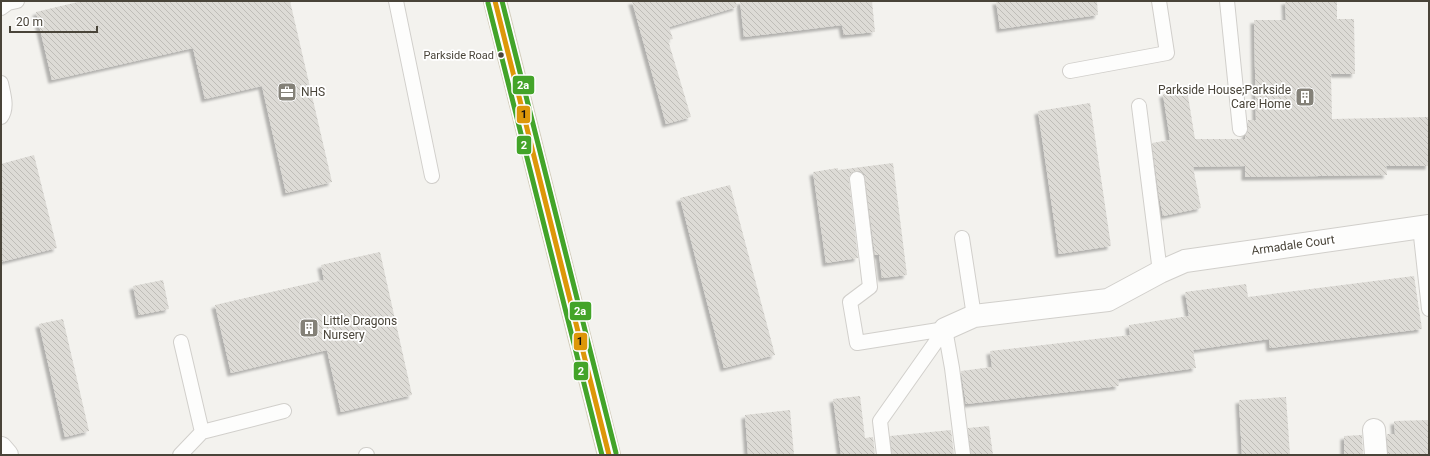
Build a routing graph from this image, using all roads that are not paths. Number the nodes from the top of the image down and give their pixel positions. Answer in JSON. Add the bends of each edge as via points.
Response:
{"nodes":[{"id":1,"x":17,"y":1,"type":"edge"},
{"id":2,"x":396,"y":1,"type":"edge"},
{"id":3,"x":495,"y":1,"type":"edge"},
{"id":4,"x":1159,"y":1,"type":"edge"},
{"id":5,"x":1227,"y":1,"type":"edge"},
{"id":6,"x":1,"y":8,"type":"edge"},
{"id":7,"x":1070,"y":71,"type":"dead end"},
{"id":8,"x":1,"y":83,"type":"edge"},
{"id":9,"x":1139,"y":106,"type":"dead end"},
{"id":10,"x":1,"y":117,"type":"edge"},
{"id":11,"x":1240,"y":129,"type":"dead end"},
{"id":12,"x":432,"y":176,"type":"dead end"},
{"id":13,"x":856,"y":179,"type":"dead end"},
{"id":14,"x":1424,"y":226,"type":"edge"},
{"id":15,"x":962,"y":238,"type":"dead end"},
{"id":16,"x":1160,"y":272,"type":"junction"},
{"id":17,"x":1429,"y":309,"type":"edge"},
{"id":18,"x":974,"y":316,"type":"junction"},
{"id":19,"x":946,"y":329,"type":"junction"},
{"id":20,"x":181,"y":342,"type":"dead end"},
{"id":21,"x":284,"y":411,"type":"dead end"},
{"id":22,"x":1374,"y":430,"type":"dead end"},
{"id":23,"x":202,"y":432,"type":"junction"},
{"id":24,"x":1,"y":448,"type":"edge"},
{"id":25,"x":7,"y":455,"type":"edge"},
{"id":26,"x":180,"y":455,"type":"edge"},
{"id":27,"x":609,"y":455,"type":"edge"},
{"id":28,"x":884,"y":455,"type":"edge"},
{"id":29,"x":963,"y":455,"type":"edge"},
{"id":30,"x":1376,"y":455,"type":"edge"}],
"edges":[{"from":1,"to":6,"type":"lane"},
{"from":2,"to":12,"type":"lane"},
{"from":3,"to":27,"type":"main road"},
{"from":4,"to":7,"type":"lane","via":[[1167,53]]},
{"from":5,"to":11,"type":"lane"},
{"from":8,"to":10,"type":"lane","via":[[5,101]]},
{"from":9,"to":16,"type":"lane"},
{"from":13,"to":19,"type":"lane","via":[[870,287],[850,302],[857,343]]},
{"from":14,"to":16,"type":"street","name":"Armadale Court","via":[[1185,261]]},
{"from":14,"to":17,"type":"lane"},
{"from":15,"to":18,"type":"lane"},
{"from":16,"to":18,"type":"street","name":"Armadale Court","via":[[1108,300]]},
{"from":18,"to":19,"type":"street","name":"Armadale Court"},
{"from":19,"to":28,"type":"lane","via":[[880,421]]},
{"from":19,"to":29,"type":"lane"},
{"from":20,"to":23,"type":"lane"},
{"from":21,"to":23,"type":"lane"},
{"from":22,"to":30,"type":"street"},
{"from":23,"to":26,"type":"lane"},
{"from":24,"to":25,"type":"street"}]}
